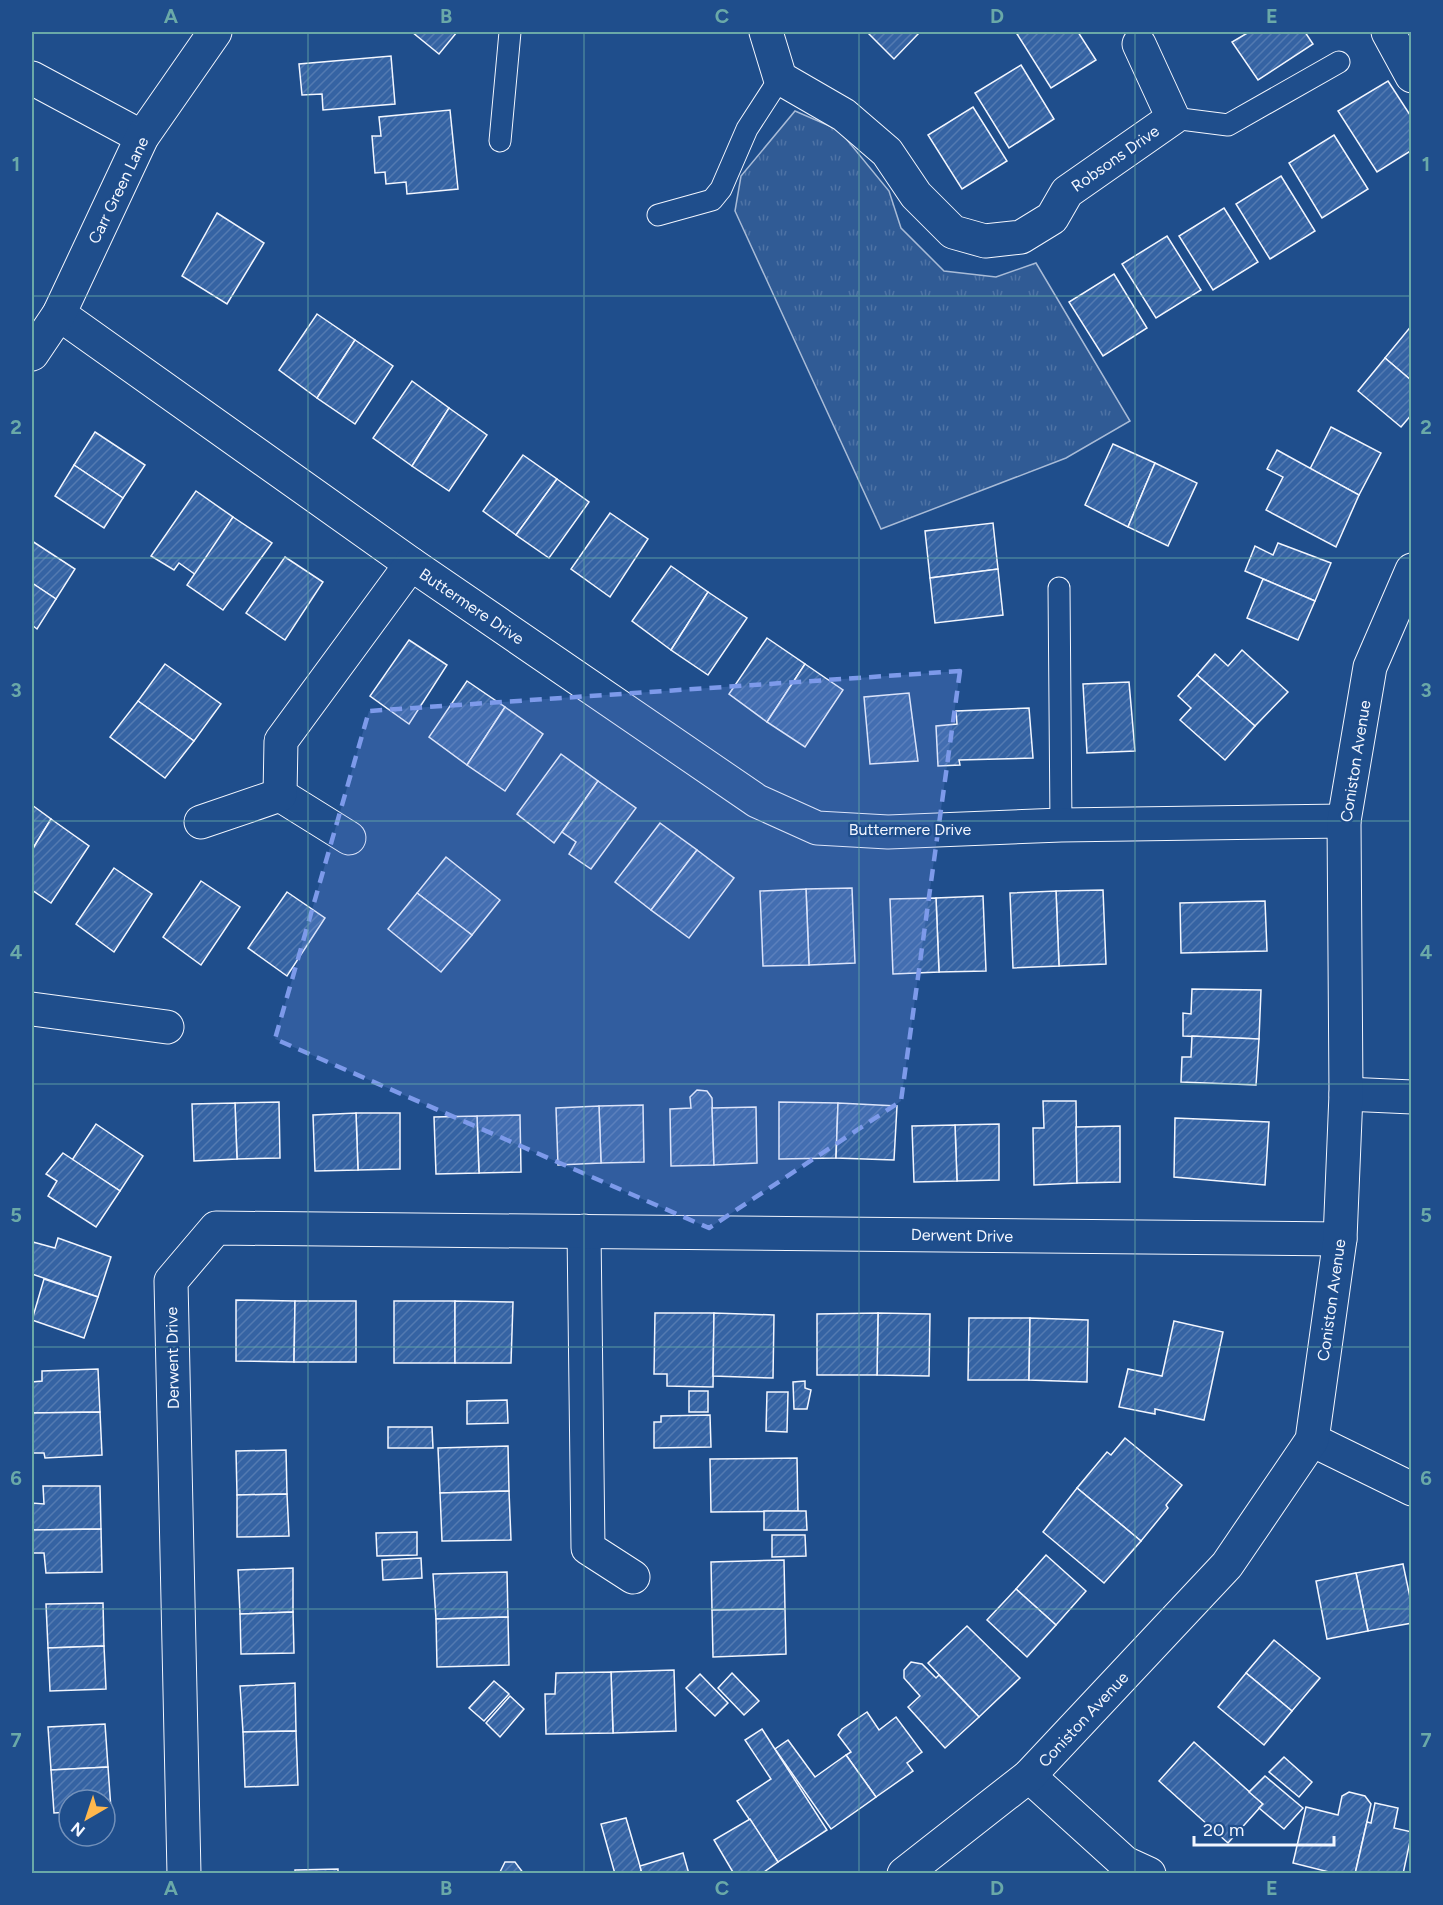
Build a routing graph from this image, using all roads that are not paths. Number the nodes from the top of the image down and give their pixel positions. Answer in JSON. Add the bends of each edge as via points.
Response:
{"nodes":[{"id":1,"x":215,"y":32,"type":"edge"},
{"id":2,"x":510,"y":32,"type":"edge"},
{"id":3,"x":766,"y":32,"type":"edge"},
{"id":4,"x":1388,"y":32,"type":"edge"},
{"id":5,"x":1140,"y":38,"type":"edge"},
{"id":6,"x":1339,"y":62,"type":"dead end"},
{"id":7,"x":1412,"y":76,"type":"edge"},
{"id":8,"x":32,"y":78,"type":"edge"},
{"id":9,"x":780,"y":78,"type":"junction"},
{"id":10,"x":1173,"y":118,"type":"junction"},
{"id":11,"x":142,"y":137,"type":"junction"},
{"id":12,"x":500,"y":141,"type":"dead end"},
{"id":13,"x":658,"y":215,"type":"dead end"},
{"id":14,"x":59,"y":314,"type":"junction"},
{"id":15,"x":32,"y":354,"type":"edge"},
{"id":16,"x":411,"y":564,"type":"junction"},
{"id":17,"x":1409,"y":581,"type":"edge"},
{"id":18,"x":1059,"y":588,"type":"dead end"},
{"id":19,"x":280,"y":795,"type":"junction"},
{"id":20,"x":1344,"y":821,"type":"junction"},
{"id":21,"x":201,"y":822,"type":"dead end"},
{"id":22,"x":1061,"y":825,"type":"junction"},
{"id":23,"x":349,"y":838,"type":"dead end"},
{"id":24,"x":32,"y":1009,"type":"edge"},
{"id":25,"x":167,"y":1027,"type":"dead end"},
{"id":26,"x":1346,"y":1094,"type":"junction"},
{"id":27,"x":1412,"y":1097,"type":"edge"},
{"id":28,"x":584,"y":1231,"type":"junction"},
{"id":29,"x":1340,"y":1239,"type":"junction"},
{"id":30,"x":1312,"y":1440,"type":"junction"},
{"id":31,"x":1412,"y":1489,"type":"edge"},
{"id":32,"x":633,"y":1577,"type":"dead end"},
{"id":33,"x":1029,"y":1776,"type":"junction"},
{"id":34,"x":184,"y":1874,"type":"edge"},
{"id":35,"x":904,"y":1874,"type":"edge"},
{"id":36,"x":1149,"y":1874,"type":"edge"}],
"edges":[{"from":1,"to":11,"type":"street","name":"Carr Green Lane"},
{"from":2,"to":12,"type":"lane"},
{"from":3,"to":9,"type":"street"},
{"from":4,"to":7,"type":"street"},
{"from":5,"to":10,"type":"street","name":"Robsons Drive"},
{"from":6,"to":10,"type":"lane","name":"Robsons Drive","via":[[1228,125]]},
{"from":8,"to":11,"type":"street"},
{"from":9,"to":10,"type":"street","name":"Robsons Drive","via":[[844,115],[887,152],[916,195],[953,232],[985,241],[1021,237],[1052,218],[1067,192]]},
{"from":9,"to":13,"type":"lane","via":[[747,129],[721,189],[712,200]]},
{"from":11,"to":14,"type":"street","name":"Carr Green Lane"},
{"from":14,"to":15,"type":"street","name":"Carr Green Lane"},
{"from":14,"to":16,"type":"street","name":"Buttermere Drive"},
{"from":16,"to":19,"type":"street","name":"Buttermere Drive","via":[[281,741]]},
{"from":16,"to":22,"type":"street","name":"Buttermere Drive","via":[[757,801],[817,828],[888,832]]},
{"from":17,"to":20,"type":"street","name":"Coniston Avenue","via":[[1370,667]]},
{"from":18,"to":22,"type":"lane"},
{"from":19,"to":21,"type":"street"},
{"from":19,"to":23,"type":"street"},
{"from":20,"to":22,"type":"street","name":"Buttermere Drive"},
{"from":20,"to":26,"type":"street","name":"Coniston Avenue"},
{"from":24,"to":25,"type":"street"},
{"from":26,"to":27,"type":"street"},
{"from":26,"to":29,"type":"street","name":"Coniston Avenue"},
{"from":28,"to":29,"type":"street","name":"Derwent Drive"},
{"from":28,"to":32,"type":"street","via":[[588,1548]]},
{"from":28,"to":34,"type":"street","name":"Derwent Drive","via":[[216,1228],[171,1281]]},
{"from":29,"to":30,"type":"street","name":"Coniston Avenue"},
{"from":30,"to":31,"type":"street"},
{"from":30,"to":33,"type":"street","name":"Coniston Avenue","via":[[1227,1565]]},
{"from":33,"to":35,"type":"street","name":"Coniston Avenue"},
{"from":33,"to":36,"type":"street","via":[[1125,1863]]}]}
